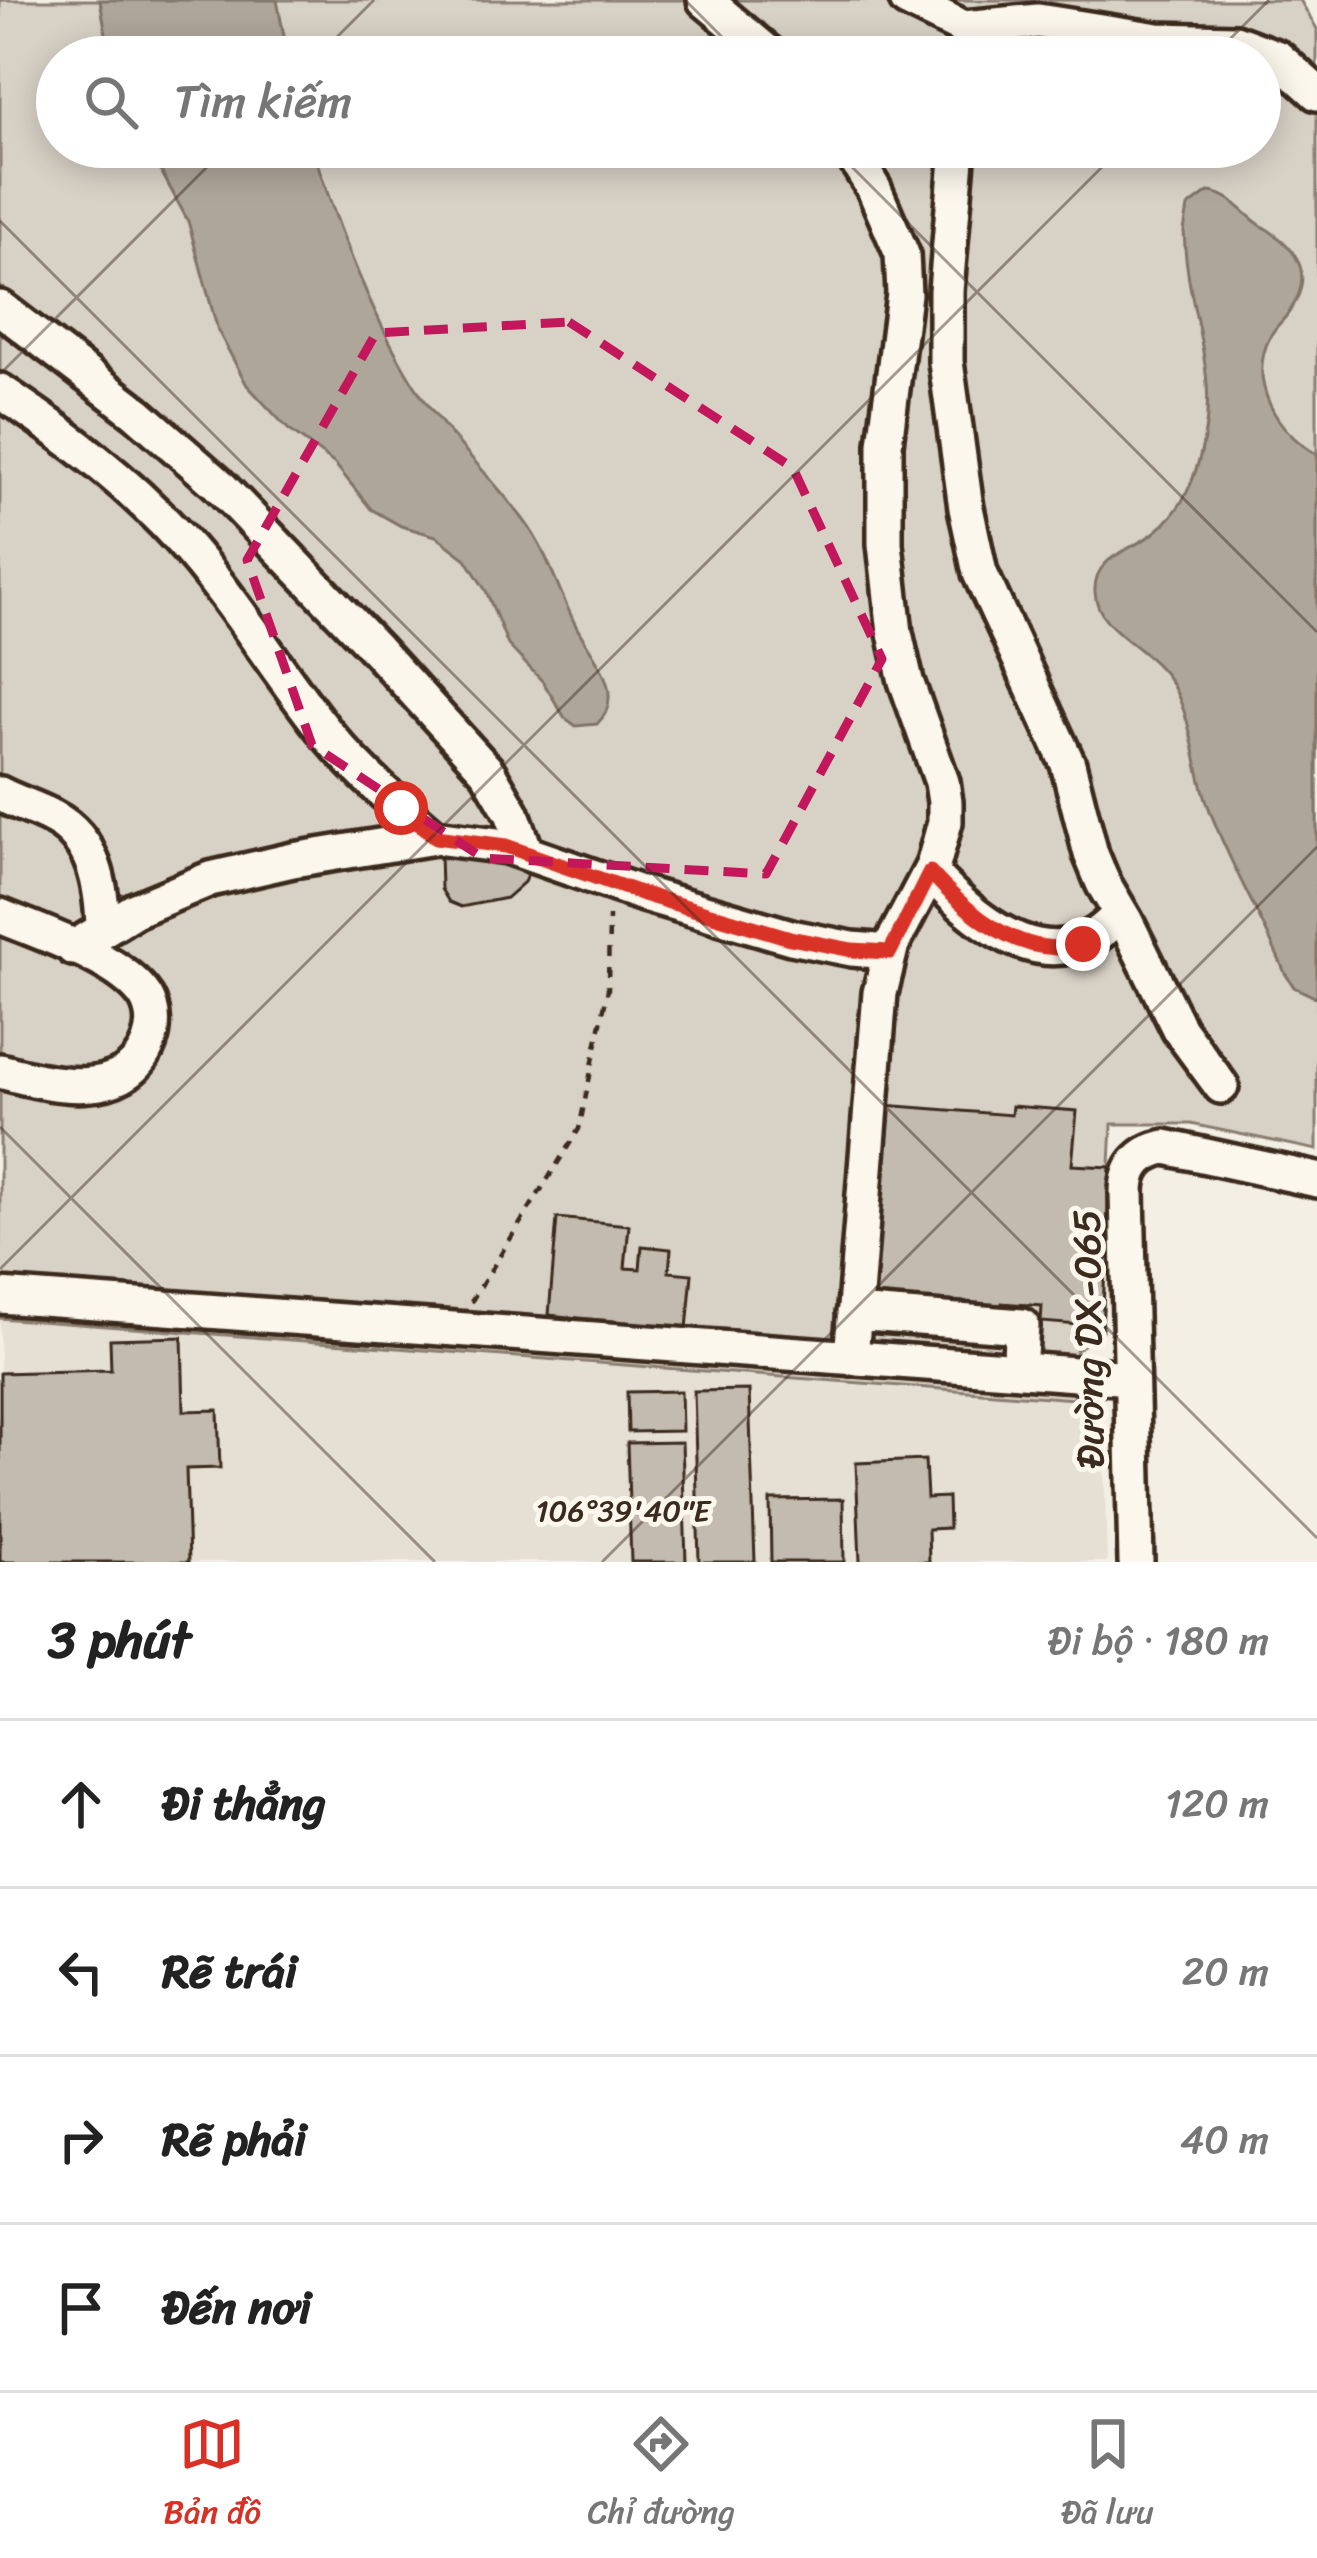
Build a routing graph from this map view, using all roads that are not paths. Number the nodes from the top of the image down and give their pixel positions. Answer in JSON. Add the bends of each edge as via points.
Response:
{"nodes":[{"id":1,"x":705,"y":0,"type":"edge"},
{"id":2,"x":907,"y":0,"type":"edge"},
{"id":3,"x":748,"y":36,"type":"edge"},
{"id":4,"x":954,"y":36,"type":"edge"},
{"id":5,"x":987,"y":36,"type":"edge"},
{"id":6,"x":1133,"y":36,"type":"edge"},
{"id":7,"x":1281,"y":62,"type":"edge"},
{"id":8,"x":1317,"y":93,"type":"edge"},
{"id":9,"x":860,"y":168,"type":"edge"},
{"id":10,"x":957,"y":168,"type":"edge"},
{"id":11,"x":904,"y":271,"type":"junction"},
{"id":12,"x":949,"y":275,"type":"junction"},
{"id":13,"x":0,"y":308,"type":"edge"},
{"id":14,"x":0,"y":391,"type":"edge"},
{"id":15,"x":0,"y":794,"type":"edge"},
{"id":16,"x":435,"y":837,"type":"junction"},
{"id":17,"x":526,"y":852,"type":"junction"},
{"id":18,"x":930,"y":872,"type":"junction"},
{"id":19,"x":1120,"y":913,"type":"junction"},
{"id":20,"x":0,"y":916,"type":"edge"},
{"id":21,"x":104,"y":928,"type":"junction"},
{"id":22,"x":74,"y":948,"type":"junction"},
{"id":23,"x":890,"y":952,"type":"junction"},
{"id":24,"x":0,"y":1071,"type":"edge"},
{"id":25,"x":1221,"y":1086,"type":"dead end"},
{"id":26,"x":1317,"y":1180,"type":"edge"},
{"id":27,"x":0,"y":1296,"type":"edge"},
{"id":28,"x":854,"y":1313,"type":"junction"},
{"id":29,"x":851,"y":1358,"type":"junction"},
{"id":30,"x":1019,"y":1370,"type":"junction"},
{"id":31,"x":1131,"y":1378,"type":"junction"},
{"id":32,"x":1136,"y":1562,"type":"edge"}],
"edges":[{"from":1,"to":3,"type":"street"},
{"from":2,"to":4,"type":"street"},
{"from":5,"to":6,"type":"street","via":[[1038,21]]},
{"from":7,"to":8,"type":"street"},
{"from":9,"to":11,"type":"street","via":[[890,219]]},
{"from":10,"to":12,"type":"street"},
{"from":11,"to":12,"type":"street"},
{"from":11,"to":18,"type":"street","via":[[884,503],[898,649],[945,802]]},
{"from":12,"to":19,"type":"street","via":[[946,362],[971,541],[1068,764],[1091,854]]},
{"from":13,"to":17,"type":"street","via":[[150,424],[248,514],[488,772]]},
{"from":14,"to":16,"type":"street","via":[[73,440],[159,516],[328,734]]},
{"from":15,"to":21,"type":"street","via":[[59,820],[82,841]]},
{"from":16,"to":17,"type":"street"},
{"from":16,"to":21,"type":"street","via":[[210,879]]},
{"from":17,"to":23,"type":"street","via":[[775,934]]},
{"from":18,"to":19,"type":"street","via":[[969,911],[1036,946],[1083,944]]},
{"from":18,"to":23,"type":"street"},
{"from":19,"to":25,"type":"street","via":[[1179,1029]]},
{"from":20,"to":22,"type":"street"},
{"from":21,"to":22,"type":"street"},
{"from":22,"to":24,"type":"street","via":[[147,999],[153,1024],[140,1058],[116,1079],[89,1086]]},
{"from":23,"to":28,"type":"street"},
{"from":26,"to":31,"type":"street","name":"Đường DX-065","via":[[1175,1148],[1137,1160],[1127,1181]]},
{"from":27,"to":29,"type":"street"},
{"from":28,"to":29,"type":"street"},
{"from":28,"to":30,"type":"street","via":[[1022,1326]]},
{"from":29,"to":30,"type":"street"},
{"from":30,"to":31,"type":"street"},
{"from":31,"to":32,"type":"street","name":"Đường DX-065"}]}
